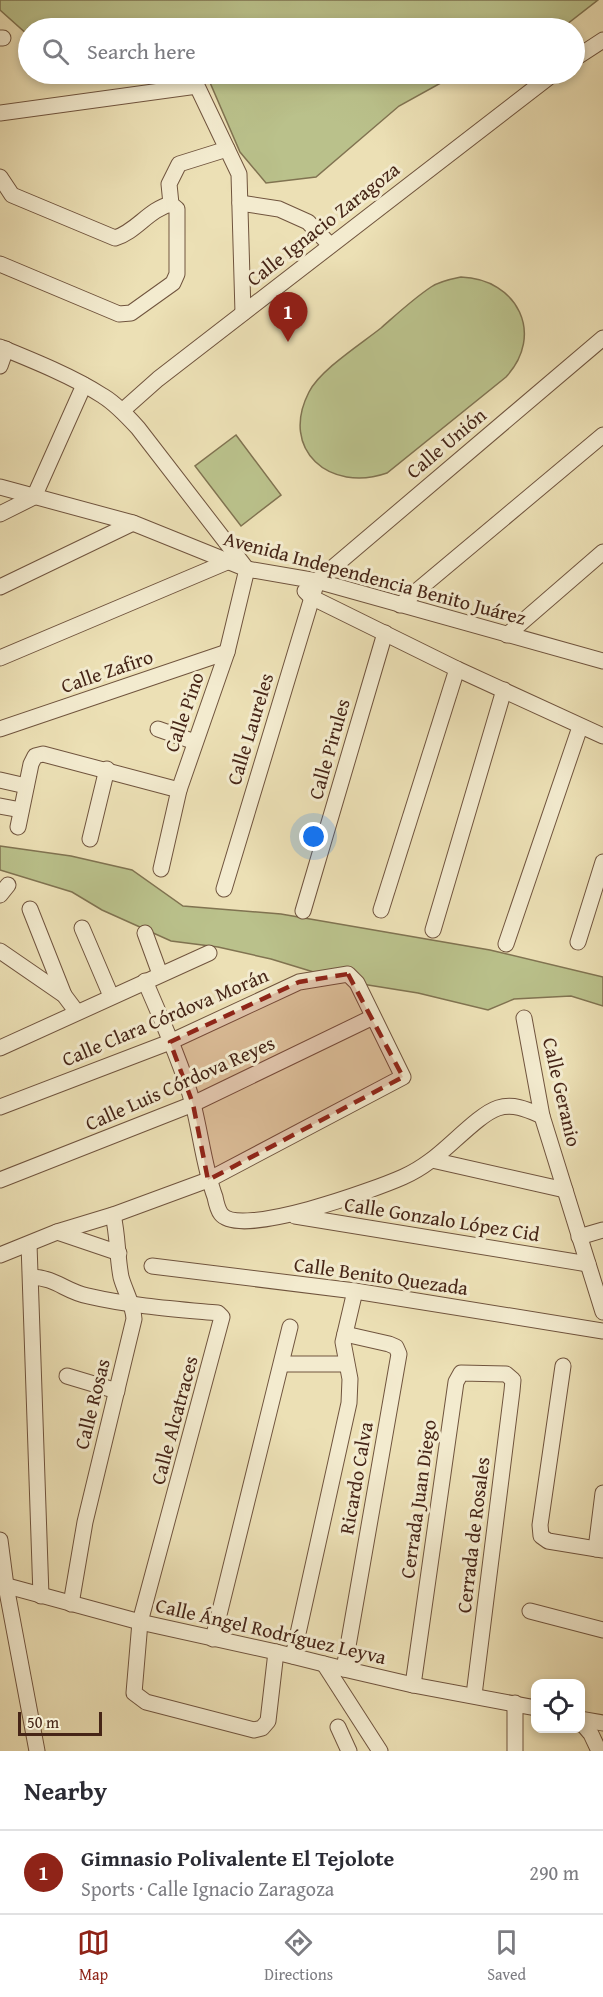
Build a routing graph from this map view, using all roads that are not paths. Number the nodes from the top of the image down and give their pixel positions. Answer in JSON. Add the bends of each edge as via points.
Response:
{"nodes":[{"id":1,"x":603,"y":40,"type":"edge"},
{"id":2,"x":585,"y":52,"type":"edge"},
{"id":3,"x":540,"y":84,"type":"edge"},
{"id":4,"x":0,"y":112,"type":"edge"},
{"id":5,"x":227,"y":149,"type":"junction"},
{"id":6,"x":0,"y":177,"type":"edge"},
{"id":7,"x":240,"y":203,"type":"junction"},
{"id":8,"x":171,"y":204,"type":"junction"},
{"id":9,"x":330,"y":245,"type":"junction"},
{"id":10,"x":0,"y":264,"type":"edge"},
{"id":11,"x":243,"y":313,"type":"junction"},
{"id":12,"x":603,"y":338,"type":"edge"},
{"id":13,"x":3,"y":348,"type":"edge"},
{"id":14,"x":0,"y":366,"type":"edge"},
{"id":15,"x":84,"y":385,"type":"junction"},
{"id":16,"x":123,"y":411,"type":"junction"},
{"id":17,"x":603,"y":435,"type":"edge"},
{"id":18,"x":0,"y":487,"type":"edge"},
{"id":19,"x":34,"y":497,"type":"junction"},
{"id":20,"x":0,"y":514,"type":"edge"},
{"id":21,"x":133,"y":523,"type":"junction"},
{"id":22,"x":603,"y":552,"type":"edge"},
{"id":23,"x":227,"y":562,"type":"junction"},
{"id":24,"x":247,"y":569,"type":"junction"},
{"id":25,"x":289,"y":577,"type":"junction"},
{"id":26,"x":317,"y":581,"type":"junction"},
{"id":27,"x":0,"y":587,"type":"edge"},
{"id":28,"x":311,"y":597,"type":"junction"},
{"id":29,"x":400,"y":605,"type":"junction"},
{"id":30,"x":385,"y":633,"type":"junction"},
{"id":31,"x":507,"y":635,"type":"junction"},
{"id":32,"x":227,"y":652,"type":"junction"},
{"id":33,"x":0,"y":658,"type":"edge"},
{"id":34,"x":603,"y":661,"type":"edge"},
{"id":35,"x":457,"y":669,"type":"junction"},
{"id":36,"x":504,"y":690,"type":"junction"},
{"id":37,"x":580,"y":727,"type":"junction"},
{"id":38,"x":0,"y":729,"type":"edge"},
{"id":39,"x":158,"y":729,"type":"dead end"},
{"id":40,"x":603,"y":736,"type":"edge"},
{"id":41,"x":195,"y":742,"type":"junction"},
{"id":42,"x":107,"y":769,"type":"junction"},
{"id":43,"x":0,"y":780,"type":"edge"},
{"id":44,"x":26,"y":786,"type":"junction"},
{"id":45,"x":179,"y":790,"type":"junction"},
{"id":46,"x":0,"y":806,"type":"edge"},
{"id":47,"x":21,"y":810,"type":"junction"},
{"id":48,"x":18,"y":827,"type":"dead end"},
{"id":49,"x":90,"y":839,"type":"dead end"},
{"id":50,"x":603,"y":862,"type":"edge"},
{"id":51,"x":161,"y":869,"type":"dead end"},
{"id":52,"x":224,"y":889,"type":"dead end"},
{"id":53,"x":30,"y":909,"type":"dead end"},
{"id":54,"x":381,"y":910,"type":"dead end"},
{"id":55,"x":303,"y":911,"type":"dead end"},
{"id":56,"x":82,"y":928,"type":"dead end"},
{"id":57,"x":433,"y":930,"type":"dead end"},
{"id":58,"x":145,"y":933,"type":"dead end"},
{"id":59,"x":578,"y":942,"type":"dead end"},
{"id":60,"x":506,"y":944,"type":"dead end"},
{"id":61,"x":0,"y":951,"type":"edge"},
{"id":62,"x":209,"y":953,"type":"dead end"},
{"id":63,"x":160,"y":974,"type":"junction"},
{"id":64,"x":145,"y":981,"type":"junction"},
{"id":65,"x":64,"y":995,"type":"junction"},
{"id":66,"x":111,"y":996,"type":"junction"},
{"id":67,"x":76,"y":1011,"type":"junction"},
{"id":68,"x":374,"y":1017,"type":"junction"},
{"id":69,"x":524,"y":1018,"type":"dead end"},
{"id":70,"x":170,"y":1042,"type":"junction"},
{"id":71,"x":2,"y":1045,"type":"edge"},
{"id":72,"x":192,"y":1104,"type":"junction"},
{"id":73,"x":0,"y":1107,"type":"edge"},
{"id":74,"x":542,"y":1116,"type":"junction"},
{"id":75,"x":432,"y":1160,"type":"junction"},
{"id":76,"x":0,"y":1180,"type":"edge"},
{"id":77,"x":208,"y":1180,"type":"junction"},
{"id":78,"x":566,"y":1190,"type":"junction"},
{"id":79,"x":113,"y":1215,"type":"junction"},
{"id":80,"x":289,"y":1215,"type":"junction"},
{"id":81,"x":603,"y":1230,"type":"edge"},
{"id":82,"x":57,"y":1232,"type":"junction"},
{"id":83,"x":579,"y":1237,"type":"junction"},
{"id":84,"x":29,"y":1244,"type":"junction"},
{"id":85,"x":119,"y":1253,"type":"junction"},
{"id":86,"x":0,"y":1255,"type":"edge"},
{"id":87,"x":588,"y":1263,"type":"junction"},
{"id":88,"x":152,"y":1266,"type":"dead end"},
{"id":89,"x":31,"y":1277,"type":"junction"},
{"id":90,"x":355,"y":1291,"type":"junction"},
{"id":91,"x":133,"y":1305,"type":"junction"},
{"id":92,"x":603,"y":1312,"type":"edge"},
{"id":93,"x":290,"y":1327,"type":"dead end"},
{"id":94,"x":603,"y":1331,"type":"edge"},
{"id":95,"x":345,"y":1334,"type":"junction"},
{"id":96,"x":282,"y":1364,"type":"junction"},
{"id":97,"x":346,"y":1364,"type":"junction"},
{"id":98,"x":563,"y":1366,"type":"dead end"},
{"id":99,"x":67,"y":1376,"type":"dead end"},
{"id":100,"x":513,"y":1380,"type":"joint"},
{"id":101,"x":117,"y":1391,"type":"junction"},
{"id":102,"x":603,"y":1493,"type":"edge"},
{"id":103,"x":0,"y":1540,"type":"edge"},
{"id":104,"x":599,"y":1550,"type":"edge"},
{"id":105,"x":3,"y":1585,"type":"edge"},
{"id":106,"x":41,"y":1596,"type":"junction"},
{"id":107,"x":71,"y":1604,"type":"junction"},
{"id":108,"x":530,"y":1611,"type":"dead end"},
{"id":109,"x":140,"y":1622,"type":"junction"},
{"id":110,"x":603,"y":1630,"type":"edge"},
{"id":111,"x":213,"y":1639,"type":"junction"},
{"id":112,"x":276,"y":1652,"type":"junction"},
{"id":113,"x":293,"y":1656,"type":"junction"},
{"id":114,"x":324,"y":1664,"type":"junction"},
{"id":115,"x":344,"y":1669,"type":"junction"},
{"id":116,"x":413,"y":1685,"type":"junction"},
{"id":117,"x":474,"y":1695,"type":"junction"},
{"id":118,"x":515,"y":1703,"type":"junction"},
{"id":119,"x":531,"y":1707,"type":"edge"},
{"id":120,"x":585,"y":1721,"type":"edge"},
{"id":121,"x":603,"y":1723,"type":"edge"},
{"id":122,"x":585,"y":1726,"type":"edge"},
{"id":123,"x":338,"y":1727,"type":"dead end"},
{"id":124,"x":37,"y":1751,"type":"edge"},
{"id":125,"x":349,"y":1751,"type":"edge"},
{"id":126,"x":381,"y":1751,"type":"edge"},
{"id":127,"x":515,"y":1751,"type":"edge"},
{"id":128,"x":599,"y":1751,"type":"edge"}],
"edges":[{"from":1,"to":2,"type":"street"},
{"from":3,"to":9,"type":"street","name":"Calle Ignacio Zaragoza"},
{"from":4,"to":5,"type":"street","via":[[197,86]]},
{"from":5,"to":7,"type":"street","via":[[239,174]]},
{"from":5,"to":8,"type":"street","via":[[178,164],[169,184]]},
{"from":6,"to":8,"type":"street","via":[[12,195],[115,238]]},
{"from":7,"to":9,"type":"street","via":[[279,209],[308,222]]},
{"from":7,"to":11,"type":"street"},
{"from":8,"to":10,"type":"street","via":[[177,209],[177,274],[173,283],[130,313],[119,314]]},
{"from":9,"to":11,"type":"street","name":"Calle Ignacio Zaragoza"},
{"from":11,"to":16,"type":"street","name":"Calle Ignacio Zaragoza"},
{"from":12,"to":26,"type":"street","name":"Calle Unión"},
{"from":13,"to":14,"type":"street"},
{"from":13,"to":15,"type":"street"},
{"from":15,"to":16,"type":"street"},
{"from":15,"to":19,"type":"street"},
{"from":16,"to":24,"type":"street"},
{"from":17,"to":29,"type":"street"},
{"from":18,"to":19,"type":"street","name":"Avenida Independencia Benito Juárez"},
{"from":19,"to":20,"type":"street"},
{"from":19,"to":21,"type":"street","name":"Avenida Independencia Benito Juárez"},
{"from":21,"to":23,"type":"street","name":"Avenida Independencia Benito Juárez"},
{"from":21,"to":27,"type":"street"},
{"from":22,"to":31,"type":"street"},
{"from":23,"to":24,"type":"street","name":"Avenida Independencia Benito Juárez"},
{"from":23,"to":33,"type":"street"},
{"from":24,"to":25,"type":"street","name":"Avenida Independencia Benito Juárez"},
{"from":24,"to":32,"type":"street","name":"Calle Pino"},
{"from":25,"to":26,"type":"street","name":"Avenida Independencia Benito Juárez"},
{"from":25,"to":28,"type":"street"},
{"from":26,"to":28,"type":"street","name":"Calle Laureles"},
{"from":26,"to":29,"type":"street","name":"Avenida Independencia Benito Juárez"},
{"from":28,"to":30,"type":"street"},
{"from":28,"to":52,"type":"street","name":"Calle Laureles"},
{"from":29,"to":31,"type":"street","name":"Avenida Independencia Benito Juárez"},
{"from":30,"to":35,"type":"street"},
{"from":30,"to":55,"type":"street","name":"Calle Pirules"},
{"from":31,"to":34,"type":"street","name":"Avenida Independencia Benito Juárez"},
{"from":32,"to":38,"type":"street","name":"Calle Zafiro"},
{"from":32,"to":41,"type":"street","name":"Calle Pino"},
{"from":35,"to":36,"type":"street"},
{"from":35,"to":54,"type":"street"},
{"from":36,"to":37,"type":"street"},
{"from":36,"to":57,"type":"street"},
{"from":37,"to":40,"type":"street"},
{"from":37,"to":60,"type":"street"},
{"from":39,"to":41,"type":"street"},
{"from":41,"to":45,"type":"street","name":"Calle Pino"},
{"from":42,"to":44,"type":"street","via":[[43,754],[35,756]]},
{"from":42,"to":45,"type":"street"},
{"from":42,"to":49,"type":"street"},
{"from":43,"to":44,"type":"street"},
{"from":44,"to":47,"type":"street"},
{"from":45,"to":51,"type":"street","name":"Calle Pino"},
{"from":46,"to":47,"type":"street"},
{"from":47,"to":48,"type":"street"},
{"from":50,"to":59,"type":"street"},
{"from":53,"to":65,"type":"street"},
{"from":56,"to":66,"type":"street"},
{"from":58,"to":63,"type":"street"},
{"from":61,"to":65,"type":"street"},
{"from":62,"to":63,"type":"street"},
{"from":63,"to":64,"type":"street"},
{"from":64,"to":66,"type":"street"},
{"from":64,"to":70,"type":"street"},
{"from":65,"to":67,"type":"street"},
{"from":66,"to":67,"type":"street"},
{"from":67,"to":71,"type":"street"},
{"from":68,"to":70,"type":"street","name":"Calle Clara Córdova Morán","via":[[357,983],[348,974],[299,982]]},
{"from":68,"to":72,"type":"street","name":"Calle Luis Córdova Reyes"},
{"from":68,"to":77,"type":"street","via":[[403,1077]]},
{"from":69,"to":74,"type":"street","name":"Calle Geranio"},
{"from":70,"to":72,"type":"street"},
{"from":70,"to":73,"type":"street","name":"Calle Clara Córdova Morán"},
{"from":72,"to":76,"type":"street","name":"Calle Luis Córdova Reyes"},
{"from":72,"to":77,"type":"street"},
{"from":74,"to":75,"type":"street","via":[[520,1107],[499,1108],[485,1115]]},
{"from":74,"to":78,"type":"street","name":"Calle Geranio"},
{"from":75,"to":78,"type":"street"},
{"from":75,"to":80,"type":"street","via":[[368,1191]]},
{"from":77,"to":79,"type":"street"},
{"from":77,"to":80,"type":"street","via":[[220,1214],[230,1221]]},
{"from":78,"to":83,"type":"street","name":"Calle Geranio"},
{"from":79,"to":82,"type":"street"},
{"from":79,"to":85,"type":"street","name":"Calle Rosas"},
{"from":80,"to":87,"type":"street","name":"Calle Gonzalo López Cid"},
{"from":81,"to":83,"type":"street"},
{"from":82,"to":84,"type":"street"},
{"from":82,"to":85,"type":"street"},
{"from":83,"to":87,"type":"street","name":"Calle Geranio"},
{"from":84,"to":86,"type":"street"},
{"from":84,"to":89,"type":"street"},
{"from":85,"to":91,"type":"street","name":"Calle Rosas","via":[[122,1281]]},
{"from":87,"to":92,"type":"street","name":"Calle Geranio"},
{"from":88,"to":90,"type":"street","name":"Calle Benito Quezada"},
{"from":89,"to":91,"type":"street","via":[[57,1282],[74,1293]]},
{"from":89,"to":106,"type":"street"},
{"from":90,"to":94,"type":"street","name":"Calle Benito Quezada"},
{"from":90,"to":95,"type":"street"},
{"from":91,"to":101,"type":"street","name":"Calle Rosas","via":[[134,1318]]},
{"from":91,"to":109,"type":"street","name":"Calle Alcatraces","via":[[218,1313],[222,1317]]},
{"from":93,"to":96,"type":"street"},
{"from":95,"to":97,"type":"street"},
{"from":95,"to":115,"type":"street","name":"Ricardo Calva","via":[[389,1344],[399,1354]]},
{"from":96,"to":97,"type":"street"},
{"from":96,"to":111,"type":"street"},
{"from":97,"to":113,"type":"street","via":[[349,1403]]},
{"from":98,"to":104,"type":"street","via":[[541,1536],[548,1541]]},
{"from":99,"to":101,"type":"street"},
{"from":100,"to":116,"type":"street","name":"Cerrada Juan Diego","via":[[506,1374],[468,1372],[461,1373],[456,1382]]},
{"from":100,"to":117,"type":"street","name":"Cerrada de Rosales"},
{"from":101,"to":107,"type":"street","name":"Calle Rosas","via":[[85,1522]]},
{"from":102,"to":104,"type":"street"},
{"from":103,"to":105,"type":"street"},
{"from":105,"to":106,"type":"street","name":"Calle Ángel Rodríguez Leyva"},
{"from":105,"to":124,"type":"street"},
{"from":106,"to":107,"type":"street","name":"Calle Ángel Rodríguez Leyva"},
{"from":107,"to":109,"type":"street","name":"Calle Ángel Rodríguez Leyva"},
{"from":108,"to":110,"type":"street"},
{"from":109,"to":111,"type":"street","name":"Calle Ángel Rodríguez Leyva"},
{"from":109,"to":112,"type":"street","via":[[134,1693],[146,1702],[254,1730],[268,1721]]},
{"from":111,"to":112,"type":"street","name":"Calle Ángel Rodríguez Leyva"},
{"from":112,"to":113,"type":"street","name":"Calle Ángel Rodríguez Leyva"},
{"from":113,"to":114,"type":"street","name":"Calle Ángel Rodríguez Leyva"},
{"from":114,"to":115,"type":"street","name":"Calle Ángel Rodríguez Leyva"},
{"from":114,"to":126,"type":"street"},
{"from":115,"to":116,"type":"street","name":"Calle Ángel Rodríguez Leyva"},
{"from":116,"to":117,"type":"street","name":"Calle Ángel Rodríguez Leyva"},
{"from":117,"to":118,"type":"street","name":"Calle Ángel Rodríguez Leyva"},
{"from":118,"to":119,"type":"street","name":"Calle Ángel Rodríguez Leyva"},
{"from":118,"to":127,"type":"street"},
{"from":120,"to":121,"type":"street"},
{"from":122,"to":128,"type":"street"},
{"from":123,"to":125,"type":"street"}]}
